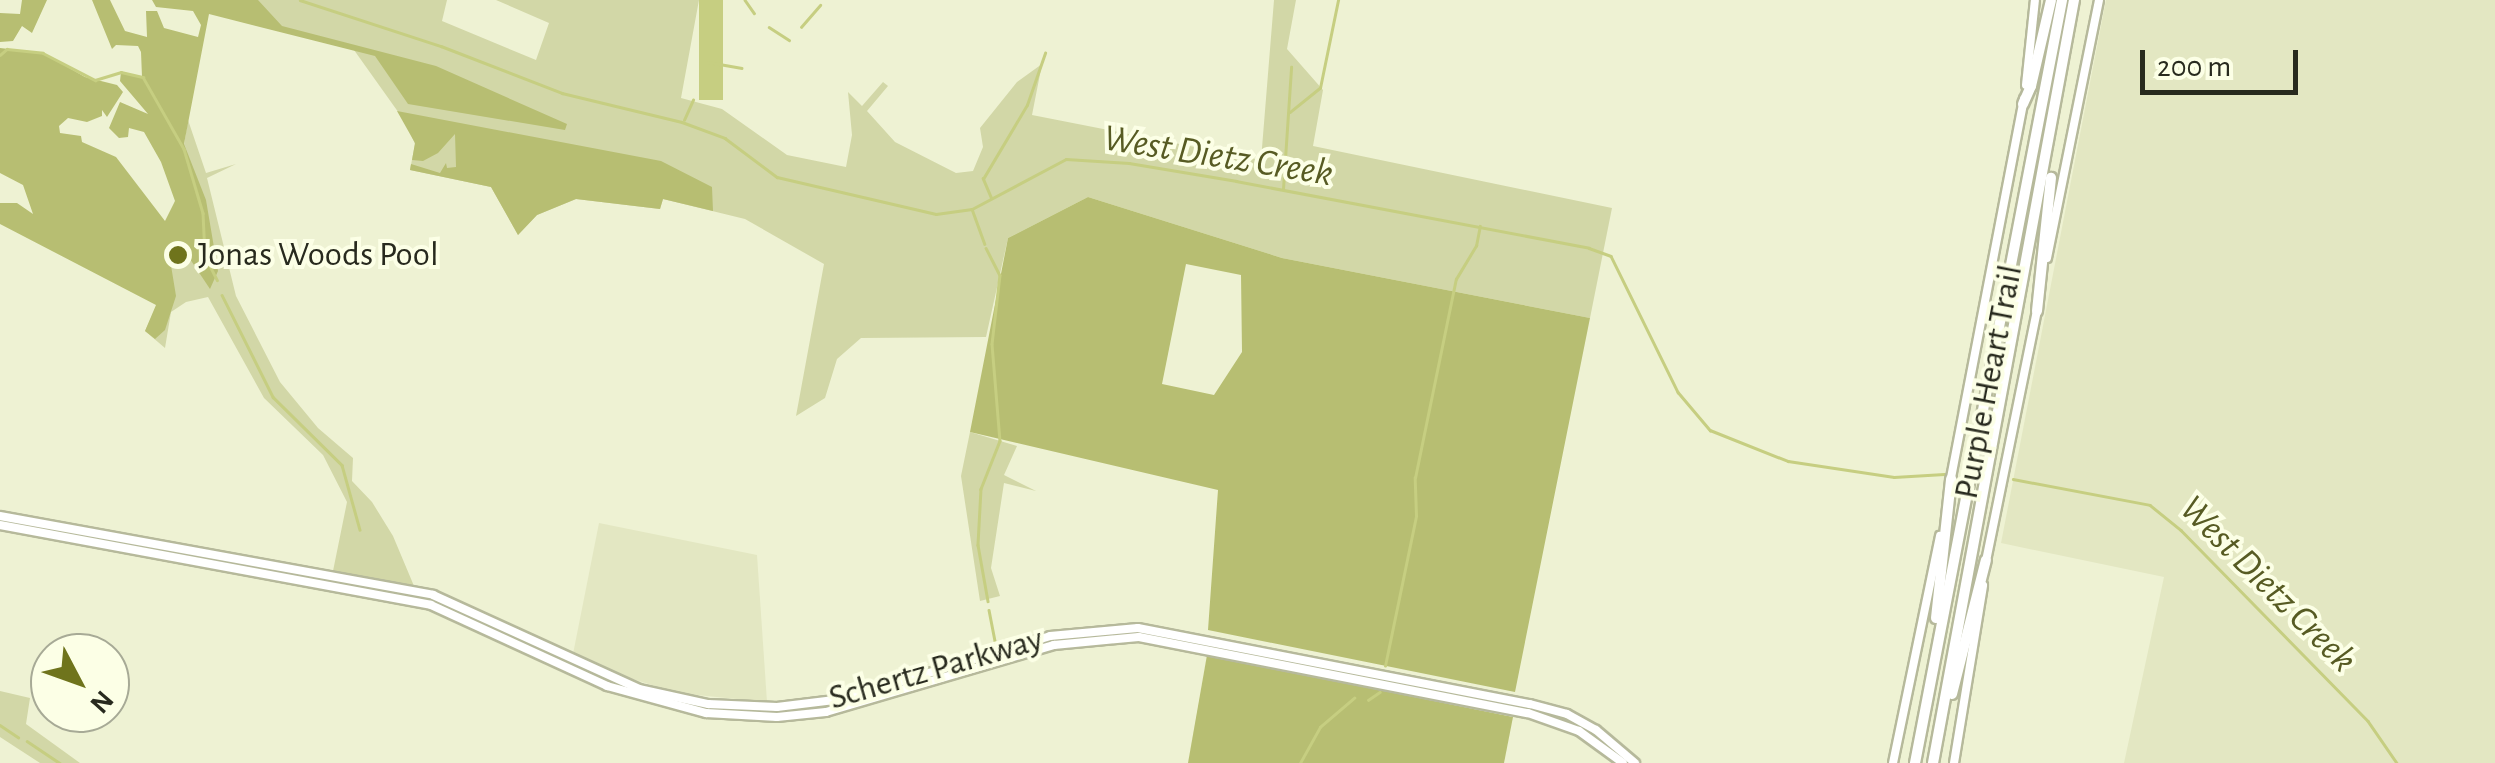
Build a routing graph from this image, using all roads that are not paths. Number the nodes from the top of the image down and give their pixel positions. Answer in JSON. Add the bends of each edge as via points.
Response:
{"nodes":[{"id":1,"x":2035,"y":0,"type":"edge"},
{"id":2,"x":2051,"y":0,"type":"edge"},
{"id":3,"x":2062,"y":0,"type":"edge"},
{"id":4,"x":2074,"y":0,"type":"edge"},
{"id":5,"x":2099,"y":0,"type":"edge"},
{"id":6,"x":2023,"y":104,"type":"junction"},
{"id":7,"x":2055,"y":123,"type":"junction"},
{"id":8,"x":2037,"y":311,"type":"junction"},
{"id":9,"x":1951,"y":479,"type":"junction"},
{"id":10,"x":0,"y":516,"type":"edge"},
{"id":11,"x":0,"y":525,"type":"edge"},
{"id":12,"x":1986,"y":560,"type":"junction"},
{"id":13,"x":1932,"y":674,"type":"junction"},
{"id":14,"x":1938,"y":738,"type":"junction"},
{"id":15,"x":1624,"y":763,"type":"edge"},
{"id":16,"x":1635,"y":763,"type":"edge"},
{"id":17,"x":1893,"y":763,"type":"edge"},
{"id":18,"x":1915,"y":763,"type":"edge"},
{"id":19,"x":1933,"y":763,"type":"edge"},
{"id":20,"x":1954,"y":763,"type":"edge"}],
"edges":[{"from":1,"to":6,"type":"main road"},
{"from":2,"to":6,"type":"highway"},
{"from":3,"to":13,"type":"highway","name":"Purple Heart Trail"},
{"from":4,"to":7,"type":"highway","name":"Purple Heart Trail"},
{"from":5,"to":8,"type":"main road"},
{"from":6,"to":9,"type":"main road"},
{"from":7,"to":8,"type":"highway"},
{"from":7,"to":14,"type":"highway","name":"Purple Heart Trail"},
{"from":8,"to":12,"type":"main road"},
{"from":9,"to":13,"type":"highway"},
{"from":9,"to":17,"type":"main road"},
{"from":10,"to":16,"type":"main road","name":"Schertz Parkway","via":[[433,595],[639,689],[708,704],[777,707],[843,700],[1050,636],[1138,628],[1530,704],[1596,730]]},
{"from":11,"to":15,"type":"main road","name":"Schertz Parkway","via":[[431,605],[608,686],[706,713],[826,712],[1054,645],[1139,637],[1528,712],[1579,731]]},
{"from":12,"to":14,"type":"highway"},
{"from":12,"to":20,"type":"main road"},
{"from":13,"to":18,"type":"highway","name":"Purple Heart Trail"},
{"from":14,"to":19,"type":"highway","name":"Purple Heart Trail"}]}
